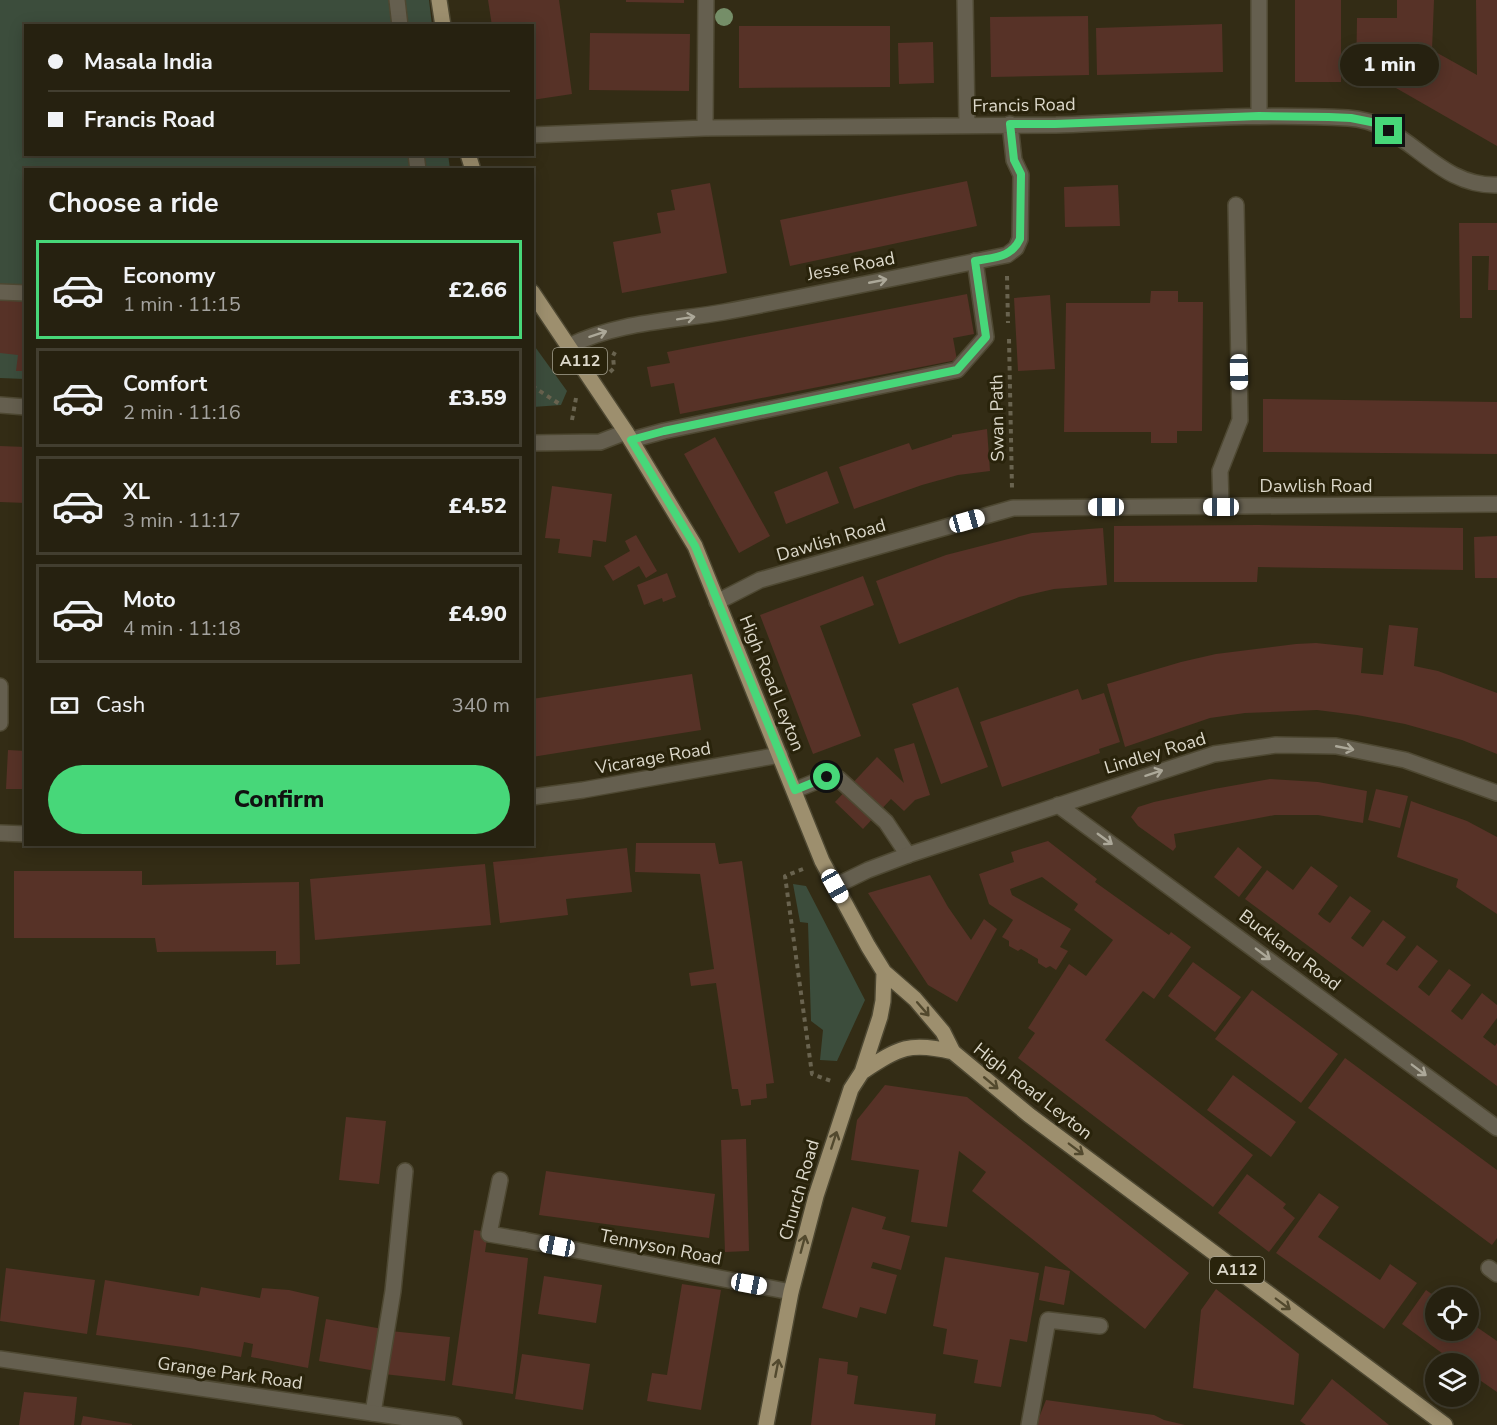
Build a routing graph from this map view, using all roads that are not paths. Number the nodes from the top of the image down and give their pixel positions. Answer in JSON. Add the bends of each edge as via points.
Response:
{"nodes":[{"id":1,"x":397,"y":0,"type":"edge"},
{"id":2,"x":439,"y":0,"type":"edge"},
{"id":3,"x":706,"y":0,"type":"edge"},
{"id":4,"x":965,"y":0,"type":"edge"},
{"id":5,"x":1259,"y":0,"type":"edge"},
{"id":6,"x":400,"y":24,"type":"edge"},
{"id":7,"x":443,"y":24,"type":"edge"},
{"id":8,"x":1259,"y":116,"type":"junction"},
{"id":9,"x":967,"y":124,"type":"junction"},
{"id":10,"x":1010,"y":124,"type":"junction"},
{"id":11,"x":705,"y":129,"type":"junction"},
{"id":12,"x":534,"y":135,"type":"edge"},
{"id":13,"x":1497,"y":185,"type":"edge"},
{"id":14,"x":1236,"y":205,"type":"dead end"},
{"id":15,"x":975,"y":261,"type":"junction"},
{"id":16,"x":0,"y":292,"type":"edge"},
{"id":17,"x":24,"y":293,"type":"edge"},
{"id":18,"x":534,"y":294,"type":"edge"},
{"id":19,"x":569,"y":346,"type":"junction"},
{"id":20,"x":0,"y":405,"type":"edge"},
{"id":21,"x":24,"y":406,"type":"edge"},
{"id":22,"x":628,"y":436,"type":"junction"},
{"id":23,"x":534,"y":443,"type":"edge"},
{"id":24,"x":1497,"y":504,"type":"edge"},
{"id":25,"x":1221,"y":507,"type":"junction"},
{"id":26,"x":717,"y":602,"type":"junction"},
{"id":27,"x":0,"y":686,"type":"edge"},
{"id":28,"x":0,"y":723,"type":"edge"},
{"id":29,"x":780,"y":755,"type":"junction"},
{"id":30,"x":795,"y":790,"type":"junction"},
{"id":31,"x":1497,"y":793,"type":"edge"},
{"id":32,"x":534,"y":797,"type":"edge"},
{"id":33,"x":1058,"y":804,"type":"junction"},
{"id":34,"x":0,"y":833,"type":"edge"},
{"id":35,"x":24,"y":834,"type":"edge"},
{"id":36,"x":908,"y":855,"type":"junction"},
{"id":37,"x":835,"y":886,"type":"junction"},
{"id":38,"x":884,"y":972,"type":"junction"},
{"id":39,"x":953,"y":1052,"type":"junction"},
{"id":40,"x":862,"y":1072,"type":"junction"},
{"id":41,"x":1497,"y":1128,"type":"edge"},
{"id":42,"x":405,"y":1171,"type":"dead end"},
{"id":43,"x":500,"y":1180,"type":"dead end"},
{"id":44,"x":791,"y":1292,"type":"junction"},
{"id":45,"x":1100,"y":1326,"type":"dead end"},
{"id":46,"x":0,"y":1359,"type":"edge"},
{"id":47,"x":373,"y":1413,"type":"junction"},
{"id":48,"x":454,"y":1425,"type":"edge"},
{"id":49,"x":766,"y":1425,"type":"edge"},
{"id":50,"x":1029,"y":1425,"type":"edge"},
{"id":51,"x":1445,"y":1425,"type":"edge"}],
"edges":[{"from":1,"to":6,"type":"street"},
{"from":2,"to":7,"type":"main road"},
{"from":3,"to":11,"type":"street"},
{"from":4,"to":9,"type":"street"},
{"from":5,"to":8,"type":"street"},
{"from":8,"to":10,"type":"street","name":"Francis Road"},
{"from":8,"to":13,"type":"street","name":"Francis Road","via":[[1351,118],[1376,123],[1443,170],[1482,185]]},
{"from":9,"to":10,"type":"street","name":"Francis Road"},
{"from":9,"to":11,"type":"street","name":"Francis Road"},
{"from":10,"to":15,"type":"street","name":"Jesse Road","via":[[1014,160],[1021,174],[1020,239],[1006,255]]},
{"from":11,"to":12,"type":"street","name":"Francis Road"},
{"from":14,"to":25,"type":"street","via":[[1240,420],[1221,471]]},
{"from":19,"to":15,"type":"street","name":"Jesse Road","one_way":true,"via":[[615,328],[724,312]]},
{"from":15,"to":22,"type":"street","via":[[986,337],[957,370]]},
{"from":16,"to":17,"type":"street"},
{"from":18,"to":19,"type":"main road","name":"High Road Leyton","number":"A112"},
{"from":19,"to":22,"type":"main road","name":"High Road Leyton","number":"A112"},
{"from":20,"to":21,"type":"street"},
{"from":22,"to":23,"type":"street","via":[[600,442]]},
{"from":22,"to":26,"type":"main road","name":"High Road Leyton","number":"A112","via":[[695,546]]},
{"from":24,"to":25,"type":"street","name":"Dawlish Road"},
{"from":25,"to":26,"type":"street","name":"Dawlish Road","via":[[1013,508],[760,580]]},
{"from":26,"to":29,"type":"main road","name":"High Road Leyton","number":"A112"},
{"from":27,"to":28,"type":"street"},
{"from":29,"to":30,"type":"main road","name":"High Road Leyton","number":"A112"},
{"from":29,"to":32,"type":"street","name":"Vicarage Road"},
{"from":30,"to":36,"type":"street","via":[[827,777],[839,778],[886,822]]},
{"from":30,"to":37,"type":"main road","name":"High Road Leyton","number":"A112"},
{"from":33,"to":31,"type":"street","name":"Lindley Road","one_way":true,"via":[[1214,754],[1276,745],[1336,746],[1405,760]]},
{"from":33,"to":36,"type":"street","name":"Lindley Road"},
{"from":33,"to":41,"type":"street","name":"Buckland Road","one_way":true},
{"from":34,"to":35,"type":"street"},
{"from":36,"to":37,"type":"street","name":"Lindley Road"},
{"from":37,"to":38,"type":"main road","name":"High Road Leyton","number":"A112"},
{"from":38,"to":39,"type":"main road","name":"High Road Leyton","number":"A112","one_way":true,"via":[[922,1007],[943,1032]]},
{"from":38,"to":40,"type":"main road","name":"Church Road","number":"A112","via":[[880,1017]]},
{"from":39,"to":40,"type":"main road","number":"A112","via":[[910,1046]]},
{"from":39,"to":51,"type":"main road","name":"High Road Leyton","number":"A112","one_way":true,"via":[[1029,1114]]},
{"from":44,"to":40,"type":"main road","name":"Church Road","number":"A112","one_way":true,"via":[[816,1196],[851,1089]]},
{"from":42,"to":47,"type":"street","via":[[393,1291]]},
{"from":43,"to":44,"type":"street","name":"Tennyson Road","via":[[489,1234]]},
{"from":49,"to":44,"type":"main road","name":"Church Road","number":"A112","one_way":true},
{"from":45,"to":50,"type":"street","via":[[1048,1320]]},
{"from":46,"to":47,"type":"street","name":"Grange Park Road"},
{"from":47,"to":48,"type":"street","name":"Grange Park Road"}]}
